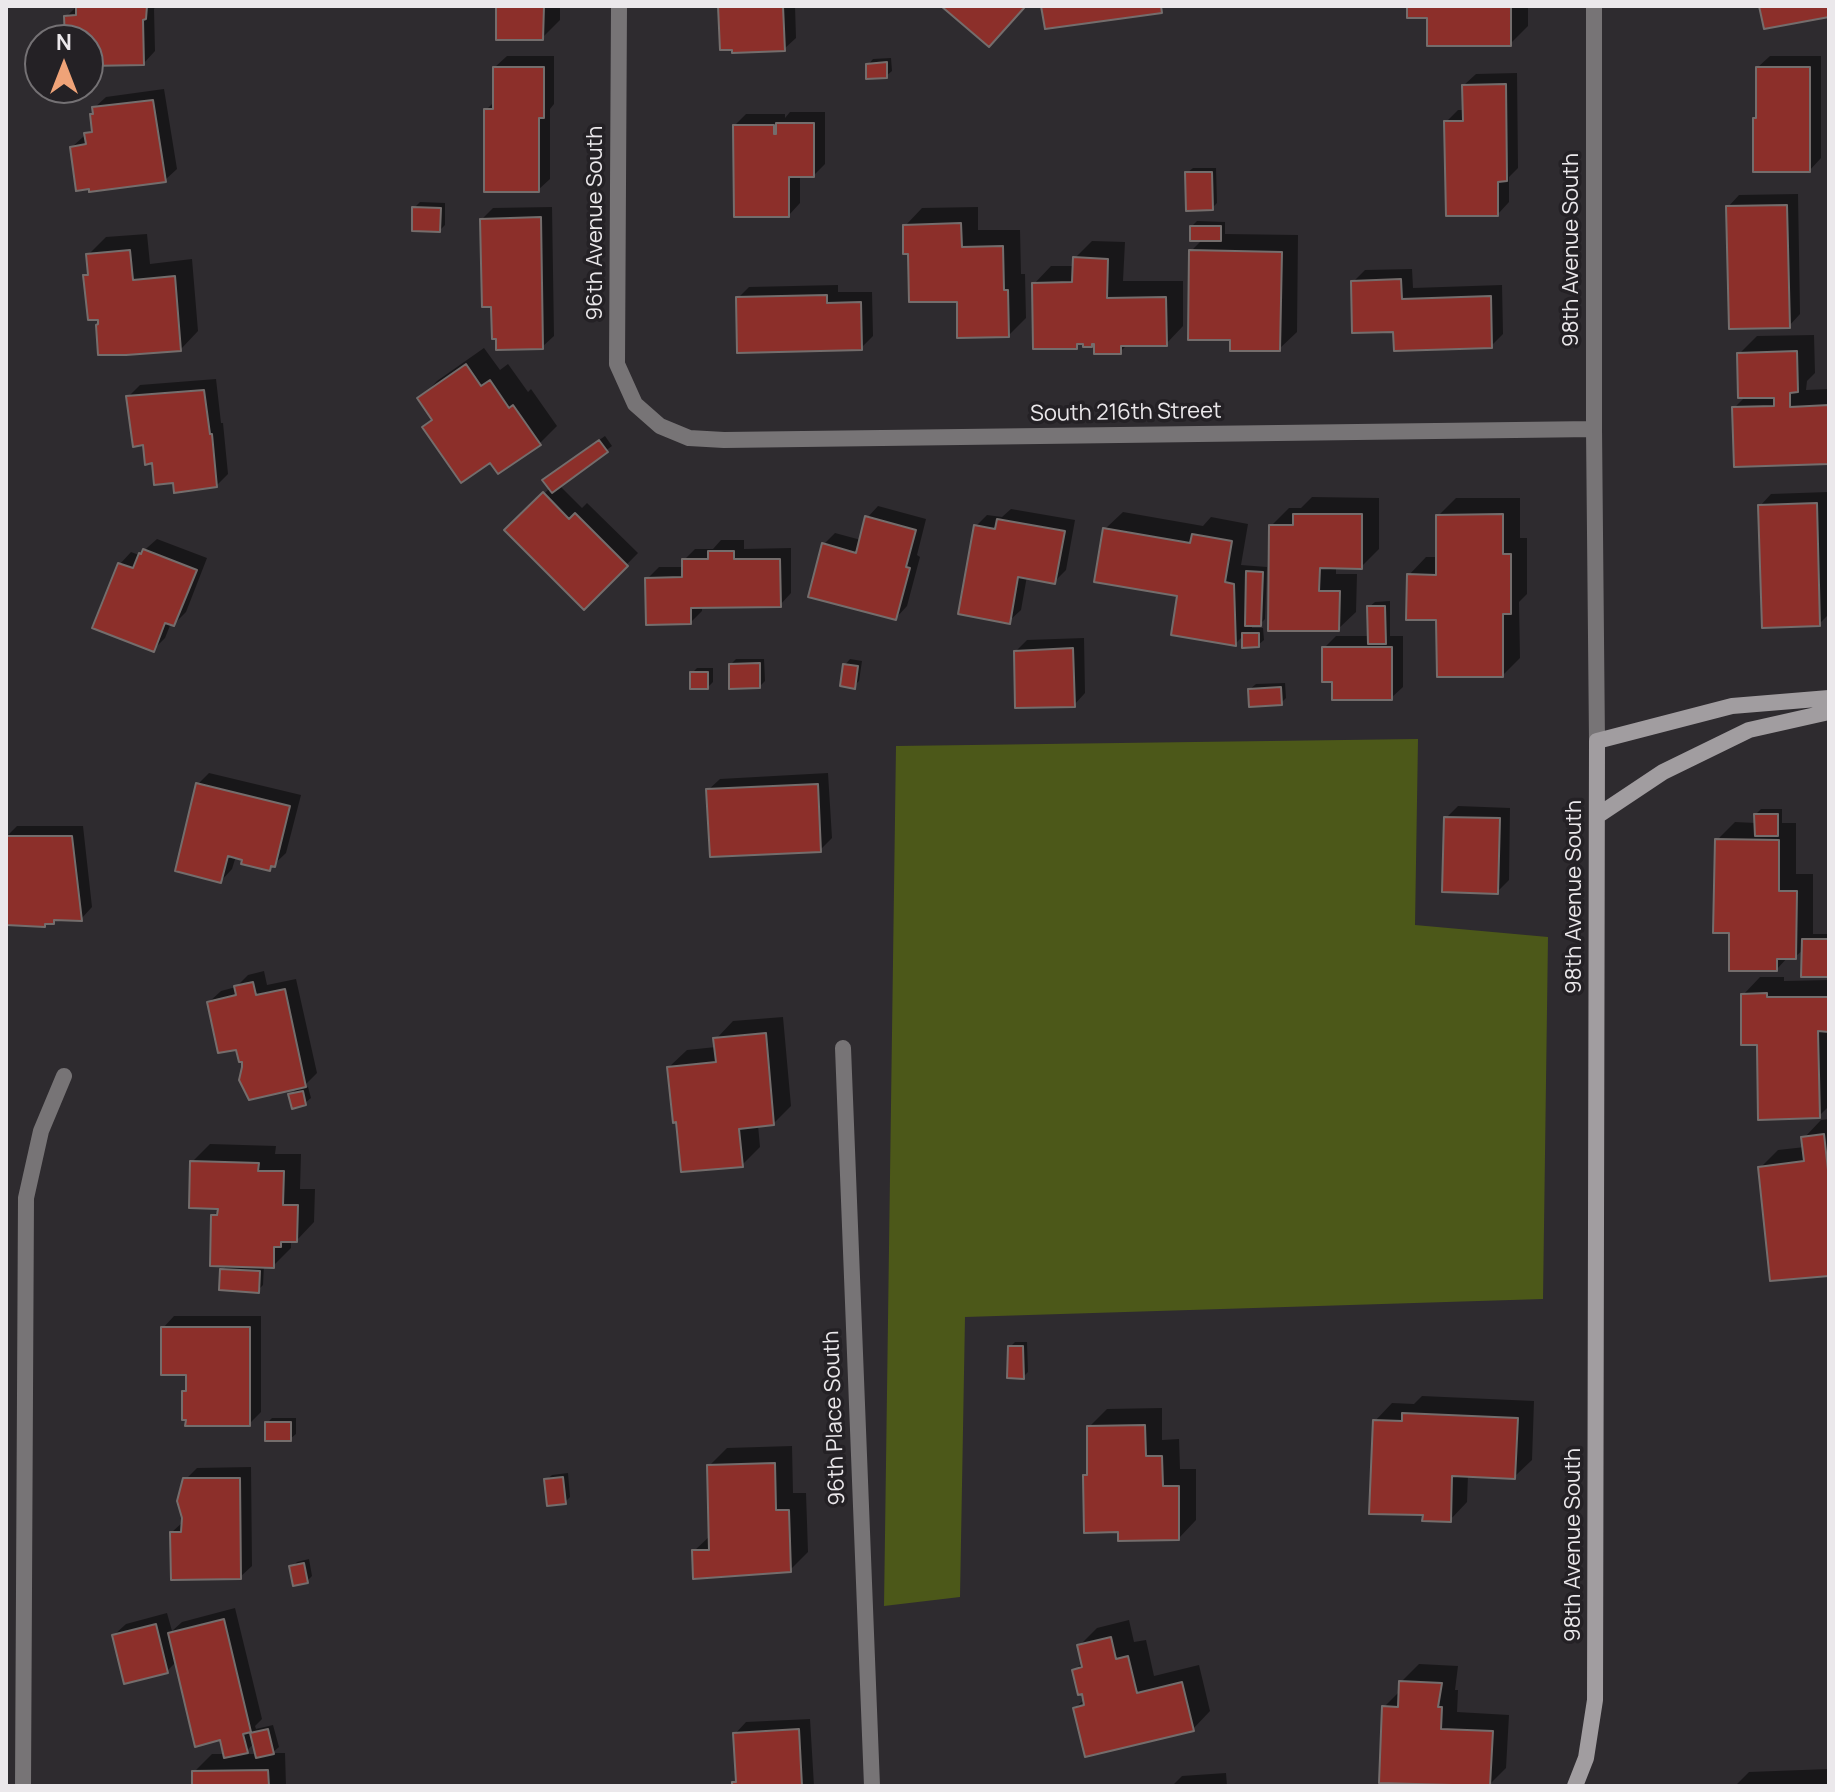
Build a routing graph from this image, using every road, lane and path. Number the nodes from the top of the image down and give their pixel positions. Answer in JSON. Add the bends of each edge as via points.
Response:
{"nodes":[{"id":1,"x":619,"y":6,"type":"edge"},
{"id":2,"x":1594,"y":6,"type":"edge"},
{"id":3,"x":660,"y":426,"type":"joint"},
{"id":4,"x":1594,"y":429,"type":"junction"},
{"id":5,"x":1829,"y":698,"type":"edge"},
{"id":6,"x":1829,"y":712,"type":"edge"},
{"id":7,"x":1597,"y":741,"type":"junction"},
{"id":8,"x":1597,"y":816,"type":"junction"},
{"id":9,"x":843,"y":1048,"type":"dead end"},
{"id":10,"x":64,"y":1076,"type":"dead end"},
{"id":11,"x":23,"y":1786,"type":"edge"},
{"id":12,"x":872,"y":1786,"type":"edge"},
{"id":13,"x":1575,"y":1786,"type":"edge"}],
"edges":[{"from":1,"to":3,"type":"street","name":"96th Avenue South","via":[[617,364],[635,404]]},
{"from":2,"to":4,"type":"street","name":"98th Avenue South"},
{"from":3,"to":4,"type":"street","name":"South 216th Street","via":[[689,438],[724,440]]},
{"from":4,"to":7,"type":"street","name":"98th Avenue South"},
{"from":5,"to":7,"type":"street","via":[[1732,706]]},
{"from":6,"to":8,"type":"street","via":[[1749,730],[1663,772]]},
{"from":7,"to":8,"type":"street","name":"98th Avenue South"},
{"from":8,"to":13,"type":"street","name":"98th Avenue South","via":[[1595,1700],[1586,1758]]},
{"from":9,"to":12,"type":"street","name":"96th Place South"},
{"from":10,"to":11,"type":"street","via":[[41,1131],[26,1198]]}]}
